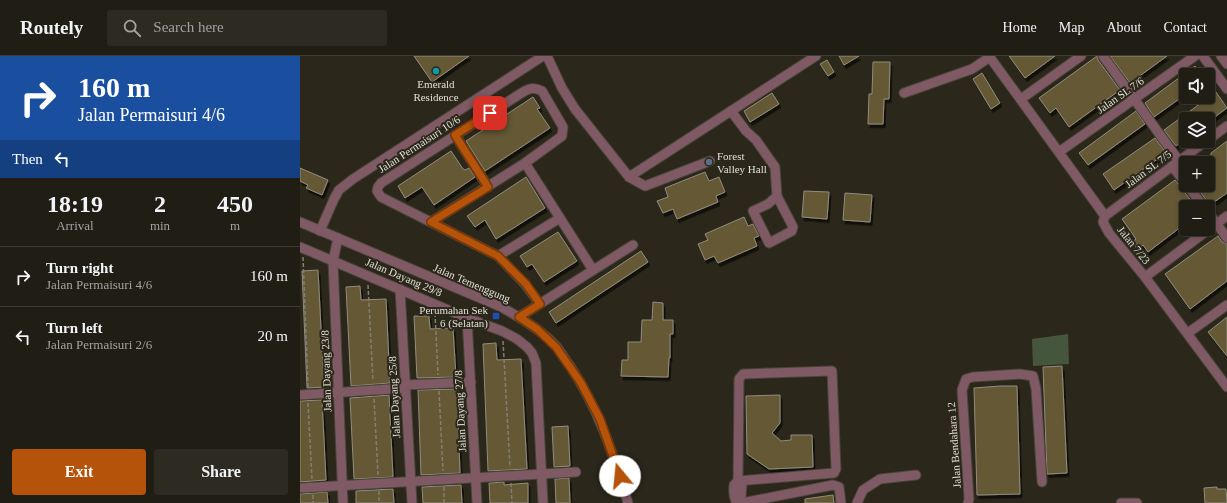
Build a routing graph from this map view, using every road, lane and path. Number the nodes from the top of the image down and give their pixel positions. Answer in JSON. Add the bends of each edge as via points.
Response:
{"nodes":[{"id":1,"x":543,"y":56,"type":"edge"},
{"id":2,"x":547,"y":56,"type":"edge"},
{"id":3,"x":816,"y":56,"type":"edge"},
{"id":4,"x":1081,"y":56,"type":"edge"},
{"id":5,"x":1103,"y":56,"type":"edge"},
{"id":6,"x":1194,"y":56,"type":"edge"},
{"id":7,"x":1203,"y":56,"type":"edge"},
{"id":8,"x":1221,"y":56,"type":"edge"},
{"id":9,"x":990,"y":57,"type":"edge"},
{"id":10,"x":1227,"y":64,"type":"edge"},
{"id":11,"x":1227,"y":89,"type":"edge"},
{"id":12,"x":904,"y":93,"type":"dead end"},
{"id":13,"x":1021,"y":99,"type":"junction"},
{"id":14,"x":1135,"y":99,"type":"junction"},
{"id":15,"x":731,"y":111,"type":"junction"},
{"id":16,"x":1227,"y":126,"type":"edge"},
{"id":17,"x":1215,"y":134,"type":"edge"},
{"id":18,"x":455,"y":135,"type":"junction"},
{"id":19,"x":1197,"y":148,"type":"edge"},
{"id":20,"x":1059,"y":152,"type":"junction"},
{"id":21,"x":710,"y":161,"type":"dead end"},
{"id":22,"x":525,"y":164,"type":"junction"},
{"id":23,"x":1176,"y":164,"type":"junction"},
{"id":24,"x":1179,"y":170,"type":"edge"},
{"id":25,"x":629,"y":177,"type":"junction"},
{"id":26,"x":488,"y":187,"type":"junction"},
{"id":27,"x":1192,"y":192,"type":"edge"},
{"id":28,"x":777,"y":196,"type":"junction"},
{"id":29,"x":1199,"y":200,"type":"edge"},
{"id":30,"x":1105,"y":216,"type":"junction"},
{"id":31,"x":1227,"y":216,"type":"edge"},
{"id":32,"x":560,"y":218,"type":"junction"},
{"id":33,"x":1215,"y":221,"type":"edge"},
{"id":34,"x":300,"y":222,"type":"edge"},
{"id":35,"x":431,"y":222,"type":"junction"},
{"id":36,"x":1217,"y":224,"type":"junction"},
{"id":37,"x":320,"y":231,"type":"junction"},
{"id":38,"x":338,"y":238,"type":"junction"},
{"id":39,"x":1227,"y":238,"type":"edge"},
{"id":40,"x":633,"y":246,"type":"dead end"},
{"id":41,"x":301,"y":247,"type":"edge"},
{"id":42,"x":498,"y":256,"type":"junction"},
{"id":43,"x":333,"y":261,"type":"junction"},
{"id":44,"x":593,"y":270,"type":"junction"},
{"id":45,"x":1146,"y":277,"type":"junction"},
{"id":46,"x":400,"y":289,"type":"junction"},
{"id":47,"x":435,"y":303,"type":"junction"},
{"id":48,"x":540,"y":304,"type":"junction"},
{"id":49,"x":1227,"y":304,"type":"edge"},
{"id":50,"x":519,"y":317,"type":"junction"},
{"id":51,"x":468,"y":318,"type":"junction"},
{"id":52,"x":502,"y":331,"type":"junction"},
{"id":53,"x":1188,"y":333,"type":"junction"},
{"id":54,"x":471,"y":382,"type":"junction"},
{"id":55,"x":439,"y":383,"type":"junction"},
{"id":56,"x":405,"y":387,"type":"junction"},
{"id":57,"x":1227,"y":387,"type":"edge"},
{"id":58,"x":339,"y":393,"type":"junction"},
{"id":59,"x":304,"y":395,"type":"edge"},
{"id":60,"x":576,"y":472,"type":"dead end"},
{"id":61,"x":541,"y":475,"type":"junction"},
{"id":62,"x":916,"y":475,"type":"dead end"},
{"id":63,"x":511,"y":476,"type":"junction"},
{"id":64,"x":476,"y":478,"type":"junction"},
{"id":65,"x":443,"y":480,"type":"junction"},
{"id":66,"x":738,"y":481,"type":"junction"},
{"id":67,"x":411,"y":482,"type":"junction"},
{"id":68,"x":1042,"y":482,"type":"dead end"},
{"id":69,"x":343,"y":485,"type":"junction"},
{"id":70,"x":312,"y":487,"type":"junction"},
{"id":71,"x":300,"y":488,"type":"edge"},
{"id":72,"x":969,"y":502,"type":"edge"},
{"id":73,"x":313,"y":503,"type":"edge"},
{"id":74,"x":344,"y":503,"type":"edge"},
{"id":75,"x":412,"y":503,"type":"edge"},
{"id":76,"x":444,"y":503,"type":"edge"},
{"id":77,"x":477,"y":503,"type":"edge"},
{"id":78,"x":512,"y":503,"type":"edge"},
{"id":79,"x":543,"y":503,"type":"edge"},
{"id":80,"x":628,"y":503,"type":"edge"},
{"id":81,"x":737,"y":503,"type":"edge"},
{"id":82,"x":742,"y":503,"type":"edge"},
{"id":83,"x":841,"y":503,"type":"edge"},
{"id":84,"x":857,"y":503,"type":"edge"},
{"id":85,"x":1122,"y":503,"type":"edge"},
{"id":86,"x":1137,"y":503,"type":"edge"}],
"edges":[{"from":1,"to":37,"type":"street","via":[[353,179],[339,190]]},
{"from":2,"to":25,"type":"street","via":[[562,88],[576,109]]},
{"from":3,"to":15,"type":"street"},
{"from":4,"to":13,"type":"street"},
{"from":5,"to":14,"type":"street"},
{"from":6,"to":14,"type":"street","name":"Jalan SL 7/6"},
{"from":7,"to":11,"type":"street"},
{"from":8,"to":10,"type":"street"},
{"from":9,"to":12,"type":"street","via":[[972,69]]},
{"from":9,"to":13,"type":"street","name":"Jalan 7/23"},
{"from":13,"to":20,"type":"street","name":"Jalan 7/23"},
{"from":14,"to":20,"type":"street","name":"Jalan SL 7/6"},
{"from":14,"to":23,"type":"street"},
{"from":15,"to":25,"type":"street"},
{"from":15,"to":28,"type":"street","via":[[775,167]]},
{"from":16,"to":17,"type":"street","name":"Jalan SL 7/5"},
{"from":18,"to":22,"type":"street","name":"Jalan Permaisuri 10/6","via":[[518,94],[537,88],[542,91],[563,127],[562,136]]},
{"from":18,"to":26,"type":"street"},
{"from":18,"to":35,"type":"street","name":"Jalan Permaisuri 10/6","via":[[378,187],[377,191],[381,197]]},
{"from":19,"to":23,"type":"street","name":"Jalan SL 7/5"},
{"from":20,"to":30,"type":"street","name":"Jalan 7/23"},
{"from":21,"to":25,"type":"street","via":[[645,186]]},
{"from":22,"to":26,"type":"street","name":"Jalan Permaisuri 10/6"},
{"from":22,"to":32,"type":"street"},
{"from":23,"to":24,"type":"street"},
{"from":23,"to":30,"type":"street","name":"Jalan SL 7/5"},
{"from":26,"to":35,"type":"street","name":"Jalan Permaisuri 10/6"},
{"from":27,"to":29,"type":"street"},
{"from":28,"to":28,"type":"street","via":[[793,227],[792,231],[769,243],[753,211],[768,204]]},
{"from":30,"to":45,"type":"street","name":"Jalan 7/23","via":[[1103,222],[1109,233]]},
{"from":31,"to":36,"type":"street"},
{"from":32,"to":42,"type":"street"},
{"from":32,"to":44,"type":"street"},
{"from":33,"to":36,"type":"street"},
{"from":34,"to":37,"type":"street","name":"Jalan Temenggung"},
{"from":35,"to":42,"type":"street"},
{"from":36,"to":39,"type":"street"},
{"from":36,"to":45,"type":"street"},
{"from":37,"to":38,"type":"street","name":"Jalan Temenggung"},
{"from":38,"to":43,"type":"street","name":"Jalan Dayang 23/8"},
{"from":38,"to":50,"type":"street","name":"Jalan Temenggung","via":[[499,306]]},
{"from":40,"to":44,"type":"street"},
{"from":41,"to":43,"type":"street","name":"Jalan Dayang 29/8"},
{"from":41,"to":59,"type":"path"},
{"from":42,"to":48,"type":"street","via":[[526,284]]},
{"from":43,"to":46,"type":"street","name":"Jalan Dayang 29/8"},
{"from":43,"to":58,"type":"street","name":"Jalan Dayang 23/8"},
{"from":44,"to":48,"type":"street"},
{"from":45,"to":53,"type":"street","name":"Jalan 7/23"},
{"from":46,"to":47,"type":"street","name":"Jalan Dayang 29/8"},
{"from":46,"to":56,"type":"street","name":"Jalan Dayang 25/8"},
{"from":47,"to":51,"type":"street","name":"Jalan Dayang 29/8"},
{"from":47,"to":55,"type":"path"},
{"from":48,"to":50,"type":"street"},
{"from":49,"to":53,"type":"street"},
{"from":50,"to":80,"type":"street","name":"Jalan Temenggung","via":[[537,329],[556,347],[581,383],[600,419]]},
{"from":51,"to":52,"type":"street","name":"Jalan Dayang 29/8"},
{"from":51,"to":54,"type":"street","name":"Jalan Dayang 27/8"},
{"from":52,"to":61,"type":"street","name":"Jalan Dayang 29/8","via":[[528,347],[536,363]]},
{"from":52,"to":63,"type":"path"},
{"from":53,"to":57,"type":"street","name":"Jalan 7/23"},
{"from":54,"to":55,"type":"street"},
{"from":54,"to":64,"type":"street","name":"Jalan Dayang 27/8"},
{"from":55,"to":56,"type":"street"},
{"from":55,"to":65,"type":"path"},
{"from":56,"to":58,"type":"street"},
{"from":56,"to":67,"type":"street","name":"Jalan Dayang 25/8"},
{"from":58,"to":59,"type":"street"},
{"from":58,"to":69,"type":"street","name":"Jalan Dayang 23/8"},
{"from":59,"to":70,"type":"path"},
{"from":60,"to":61,"type":"street"},
{"from":61,"to":63,"type":"street"},
{"from":61,"to":79,"type":"street","name":"Jalan Dayang 29/8"},
{"from":62,"to":84,"type":"street","via":[[880,479],[863,490]]},
{"from":63,"to":64,"type":"street"},
{"from":63,"to":78,"type":"path"},
{"from":64,"to":65,"type":"street"},
{"from":64,"to":77,"type":"street","name":"Jalan Dayang 27/8"},
{"from":65,"to":67,"type":"street"},
{"from":65,"to":76,"type":"path"},
{"from":66,"to":66,"type":"street","via":[[739,379],[743,374],[832,371],[836,469],[834,472]]},
{"from":66,"to":81,"type":"street","via":[[733,490],[733,497]]},
{"from":67,"to":69,"type":"street"},
{"from":67,"to":75,"type":"street","name":"Jalan Dayang 25/8"},
{"from":68,"to":72,"type":"street","name":"Jalan Bendahara 12","via":[[1033,376],[1020,374],[973,377],[966,379],[962,390]]},
{"from":69,"to":70,"type":"street"},
{"from":69,"to":74,"type":"street","name":"Jalan Dayang 23/8"},
{"from":70,"to":71,"type":"street"},
{"from":70,"to":73,"type":"path"},
{"from":82,"to":83,"type":"street","via":[[833,485],[839,487]]},
{"from":85,"to":86,"type":"street"}]}
